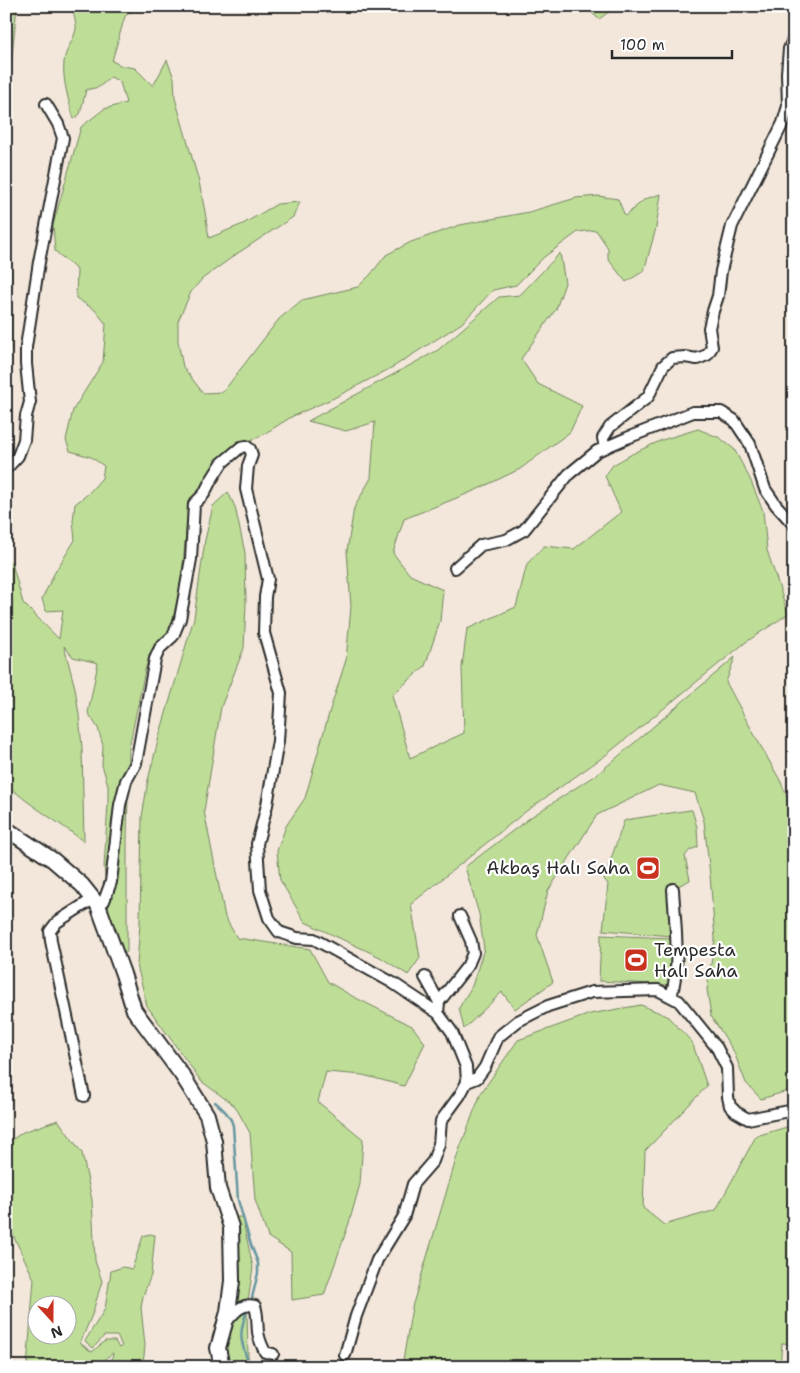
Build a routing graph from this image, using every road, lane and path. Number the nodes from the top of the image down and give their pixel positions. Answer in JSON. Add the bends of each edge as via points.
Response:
{"nodes":[{"id":1,"x":794,"y":37,"type":"edge"},
{"id":2,"x":46,"y":104,"type":"dead end"},
{"id":3,"x":605,"y":448,"type":"junction"},
{"id":4,"x":6,"y":469,"type":"edge"},
{"id":5,"x":794,"y":524,"type":"edge"},
{"id":6,"x":455,"y":568,"type":"dead end"},
{"id":7,"x":6,"y":829,"type":"edge"},
{"id":8,"x":673,"y":889,"type":"dead end"},
{"id":9,"x":96,"y":902,"type":"junction"},
{"id":10,"x":460,"y":916,"type":"dead end"},
{"id":11,"x":425,"y":977,"type":"dead end"},
{"id":12,"x":671,"y":997,"type":"junction"},
{"id":13,"x":439,"y":1002,"type":"junction"},
{"id":14,"x":438,"y":1013,"type":"junction"},
{"id":15,"x":467,"y":1082,"type":"junction"},
{"id":16,"x":84,"y":1096,"type":"dead end"},
{"id":17,"x":794,"y":1110,"type":"edge"},
{"id":18,"x":225,"y":1323,"type":"junction"},
{"id":19,"x":273,"y":1354,"type":"dead end"},
{"id":20,"x":345,"y":1355,"type":"dead end"},
{"id":21,"x":222,"y":1367,"type":"edge"}],
"edges":[{"from":1,"to":3,"type":"street","via":[[789,49],[788,106],[783,123],[732,226],[709,328],[712,346],[707,355],[696,359],[672,358],[663,366],[648,397],[610,428],[603,438]]},
{"from":2,"to":4,"type":"street","via":[[63,138],[26,347],[30,402],[24,440],[18,456]]},
{"from":3,"to":5,"type":"street","via":[[693,412],[721,412],[734,420],[750,444],[765,489]]},
{"from":3,"to":6,"type":"street","via":[[569,474],[524,530],[506,540],[481,545]]},
{"from":7,"to":9,"type":"street","via":[[53,860]]},
{"from":8,"to":12,"type":"street","via":[[677,966]]},
{"from":9,"to":14,"type":"street","via":[[104,901],[111,882],[120,805],[126,781],[136,763],[155,659],[160,648],[173,636],[180,619],[191,559],[194,504],[204,494],[222,463],[246,446],[252,455],[246,490],[268,579],[264,633],[280,693],[278,741],[257,844],[260,890],[269,918],[279,932],[314,939],[393,983]]},
{"from":9,"to":16,"type":"street","via":[[57,922],[50,931]]},
{"from":9,"to":18,"type":"street","via":[[134,1010],[207,1115],[214,1141],[218,1188],[232,1227],[232,1281]]},
{"from":10,"to":13,"type":"street","via":[[473,953],[468,965]]},
{"from":11,"to":13,"type":"street"},
{"from":12,"to":15,"type":"street","via":[[658,990],[592,992],[548,1006],[518,1021],[498,1037],[485,1067],[477,1078]]},
{"from":12,"to":17,"type":"street","via":[[679,1001],[717,1048],[727,1068],[730,1106],[748,1119]]},
{"from":13,"to":14,"type":"street"},
{"from":14,"to":15,"type":"street","via":[[452,1032],[466,1067]]},
{"from":15,"to":20,"type":"street","via":[[441,1122],[433,1161],[413,1184],[404,1216],[377,1260]]},
{"from":18,"to":19,"type":"street","via":[[243,1306],[255,1306],[260,1342],[265,1352]]},
{"from":18,"to":21,"type":"street","via":[[218,1348]]}]}
